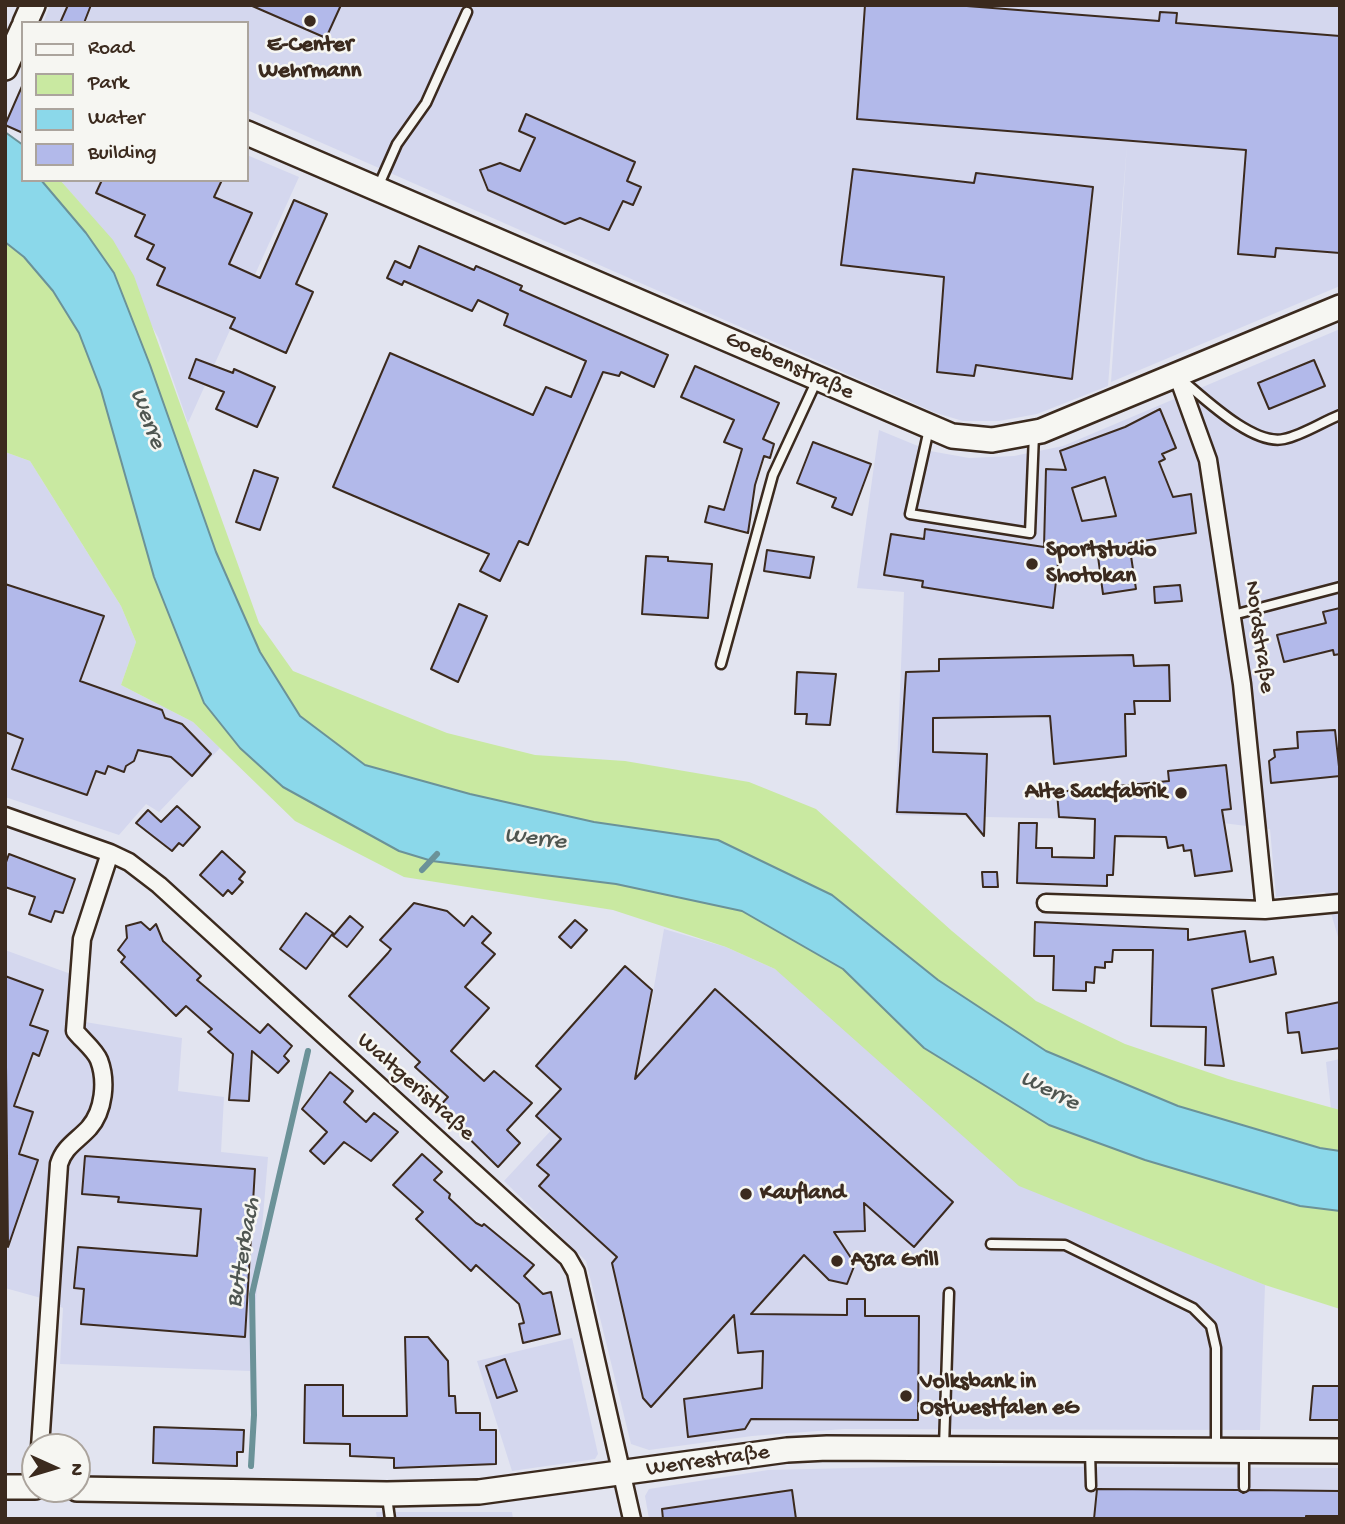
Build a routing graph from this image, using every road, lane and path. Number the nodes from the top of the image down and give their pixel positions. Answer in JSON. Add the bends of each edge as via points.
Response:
{"nodes":[{"id":1,"x":33,"y":5,"type":"edge"},
{"id":2,"x":467,"y":12,"type":"dead end"},
{"id":3,"x":24,"y":21,"type":"edge"},
{"id":4,"x":19,"y":29,"type":"edge"},
{"id":5,"x":5,"y":68,"type":"edge"},
{"id":6,"x":248,"y":133,"type":"edge"},
{"id":7,"x":377,"y":190,"type":"junction"},
{"id":8,"x":1340,"y":307,"type":"edge"},
{"id":9,"x":1178,"y":377,"type":"junction"},
{"id":10,"x":817,"y":380,"type":"junction"},
{"id":11,"x":1340,"y":415,"type":"edge"},
{"id":12,"x":929,"y":429,"type":"junction"},
{"id":13,"x":1034,"y":433,"type":"junction"},
{"id":14,"x":1340,"y":587,"type":"edge"},
{"id":15,"x":1233,"y":615,"type":"junction"},
{"id":16,"x":721,"y":664,"type":"dead end"},
{"id":17,"x":5,"y":816,"type":"edge"},
{"id":18,"x":110,"y":853,"type":"junction"},
{"id":19,"x":1046,"y":903,"type":"dead end"},
{"id":20,"x":1332,"y":905,"type":"edge"},
{"id":21,"x":1265,"y":910,"type":"junction"},
{"id":22,"x":991,"y":1244,"type":"dead end"},
{"id":23,"x":949,"y":1293,"type":"dead end"},
{"id":24,"x":41,"y":1433,"type":"edge"},
{"id":25,"x":944,"y":1449,"type":"junction"},
{"id":26,"x":1089,"y":1449,"type":"junction"},
{"id":27,"x":1216,"y":1450,"type":"junction"},
{"id":28,"x":1244,"y":1450,"type":"junction"},
{"id":29,"x":1340,"y":1451,"type":"edge"},
{"id":30,"x":622,"y":1475,"type":"junction"},
{"id":31,"x":1091,"y":1486,"type":"dead end"},
{"id":32,"x":1244,"y":1487,"type":"dead end"},
{"id":33,"x":91,"y":1489,"type":"edge"},
{"id":34,"x":387,"y":1494,"type":"junction"},
{"id":35,"x":390,"y":1519,"type":"edge"},
{"id":36,"x":632,"y":1519,"type":"edge"}],
"edges":[{"from":1,"to":3,"type":"main road"},
{"from":2,"to":7,"type":"lane","via":[[426,103],[397,144]]},
{"from":4,"to":5,"type":"main road"},
{"from":6,"to":7,"type":"main road","name":"Goebenstraße"},
{"from":7,"to":10,"type":"main road","name":"Goebenstraße"},
{"from":8,"to":9,"type":"main road","name":"Goebenstraße"},
{"from":9,"to":11,"type":"lane","via":[[1242,427],[1266,439],[1283,439]]},
{"from":9,"to":13,"type":"main road","name":"Goebenstraße"},
{"from":9,"to":15,"type":"street","name":"Nordstraße","via":[[1208,460]]},
{"from":10,"to":12,"type":"main road","name":"Goebenstraße"},
{"from":10,"to":16,"type":"lane","via":[[773,475]]},
{"from":12,"to":13,"type":"main road","name":"Goebenstraße","via":[[992,440]]},
{"from":12,"to":13,"type":"lane","via":[[910,514],[1030,533]]},
{"from":14,"to":15,"type":"lane"},
{"from":15,"to":21,"type":"street","name":"Nordstraße"},
{"from":17,"to":18,"type":"street","name":"Waltgeristraße"},
{"from":18,"to":24,"type":"street","via":[[82,939],[75,1031],[99,1059],[102,1100],[91,1125],[63,1151]]},
{"from":18,"to":30,"type":"street","name":"Waltgeristraße","via":[[159,885],[568,1258],[576,1272]]},
{"from":19,"to":21,"type":"street"},
{"from":20,"to":21,"type":"street"},
{"from":22,"to":27,"type":"lane","via":[[1065,1245],[1194,1308],[1211,1326],[1216,1349]]},
{"from":23,"to":25,"type":"lane"},
{"from":25,"to":26,"type":"main road","name":"Werrestraße"},
{"from":25,"to":30,"type":"main road","name":"Werrestraße","via":[[787,1450]]},
{"from":26,"to":27,"type":"main road","name":"Werrestraße"},
{"from":26,"to":31,"type":"lane"},
{"from":27,"to":28,"type":"main road","name":"Werrestraße"},
{"from":28,"to":29,"type":"main road","name":"Werrestraße"},
{"from":28,"to":32,"type":"lane"},
{"from":30,"to":34,"type":"main road","name":"Werrestraße","via":[[479,1492]]},
{"from":30,"to":36,"type":"street","name":"Waltgeristraße"},
{"from":33,"to":34,"type":"main road","name":"Werrestraße"},
{"from":34,"to":35,"type":"lane"}]}
